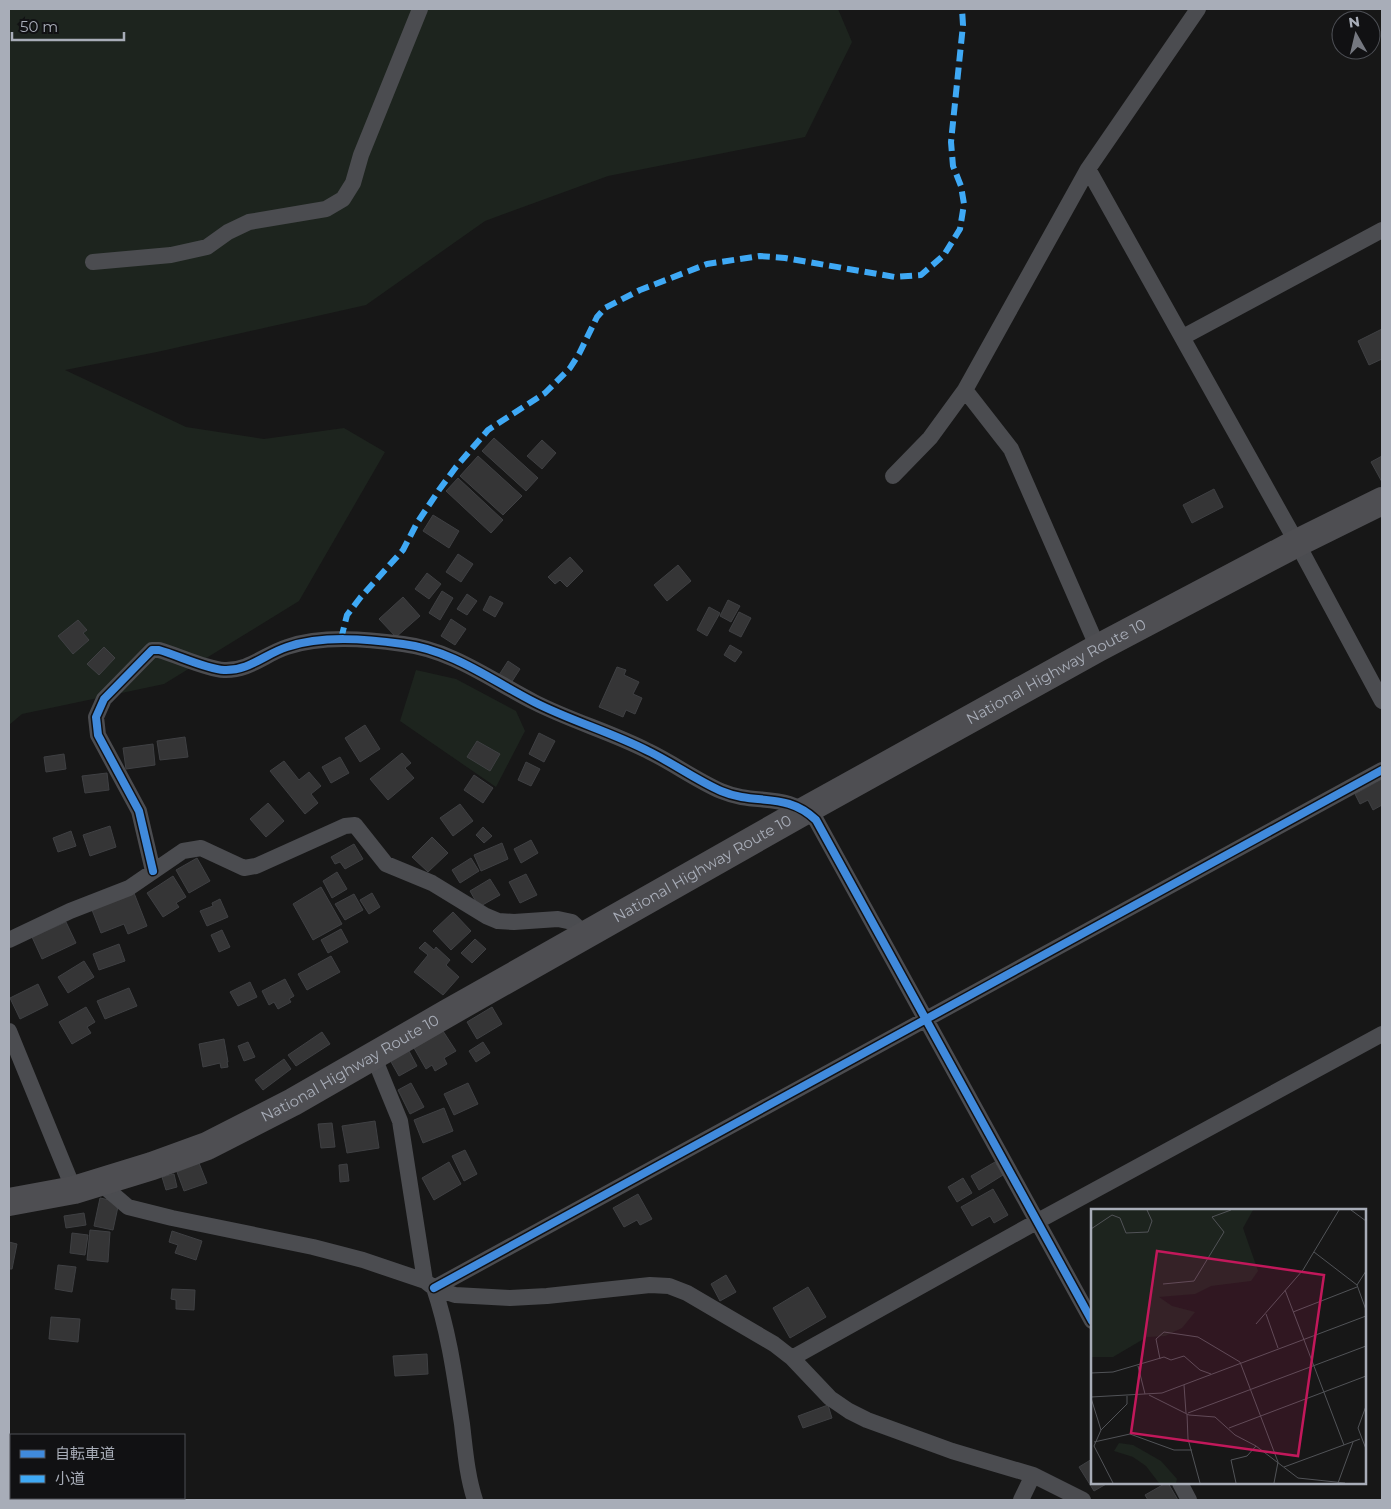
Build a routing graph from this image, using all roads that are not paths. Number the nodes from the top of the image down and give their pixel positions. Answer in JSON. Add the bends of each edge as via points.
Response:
{"nodes":[{"id":1,"x":420,"y":9,"type":"edge"},
{"id":2,"x":1198,"y":9,"type":"edge"},
{"id":3,"x":1088,"y":169,"type":"junction"},
{"id":4,"x":1382,"y":230,"type":"edge"},
{"id":5,"x":93,"y":262,"type":"dead end"},
{"id":6,"x":1182,"y":337,"type":"junction"},
{"id":7,"x":964,"y":390,"type":"junction"},
{"id":8,"x":893,"y":476,"type":"dead end"},
{"id":9,"x":1382,"y":501,"type":"edge"},
{"id":10,"x":1297,"y":543,"type":"junction"},
{"id":11,"x":1098,"y":648,"type":"junction"},
{"id":12,"x":1382,"y":701,"type":"edge"},
{"id":13,"x":1382,"y":770,"type":"edge"},
{"id":14,"x":806,"y":810,"type":"junction"},
{"id":15,"x":153,"y":871,"type":"junction"},
{"id":16,"x":586,"y":935,"type":"junction"},
{"id":17,"x":9,"y":940,"type":"edge"},
{"id":18,"x":926,"y":1019,"type":"junction"},
{"id":19,"x":9,"y":1031,"type":"edge"},
{"id":20,"x":1382,"y":1034,"type":"edge"},
{"id":21,"x":373,"y":1055,"type":"junction"},
{"id":22,"x":100,"y":1183,"type":"junction"},
{"id":23,"x":74,"y":1190,"type":"junction"},
{"id":24,"x":9,"y":1202,"type":"edge"},
{"id":25,"x":1038,"y":1221,"type":"junction"},
{"id":26,"x":430,"y":1284,"type":"junction"},
{"id":27,"x":1091,"y":1319,"type":"edge"},
{"id":28,"x":792,"y":1358,"type":"junction"},
{"id":29,"x":1033,"y":1475,"type":"junction"},
{"id":30,"x":1181,"y":1484,"type":"edge"},
{"id":31,"x":476,"y":1500,"type":"edge"},
{"id":32,"x":1021,"y":1500,"type":"edge"},
{"id":33,"x":1083,"y":1500,"type":"edge"},
{"id":34,"x":1189,"y":1500,"type":"edge"}],
"edges":[{"from":1,"to":5,"type":"street","via":[[361,155],[353,183],[343,199],[326,209],[249,222],[207,247],[171,255]]},
{"from":2,"to":3,"type":"street"},
{"from":3,"to":6,"type":"street"},
{"from":3,"to":7,"type":"street"},
{"from":4,"to":6,"type":"street"},
{"from":6,"to":10,"type":"street"},
{"from":7,"to":8,"type":"street","via":[[930,438]]},
{"from":7,"to":11,"type":"street","via":[[1012,449]]},
{"from":9,"to":10,"type":"highway","name":"National Highway Route 10"},
{"from":10,"to":11,"type":"highway","name":"National Highway Route 10"},
{"from":10,"to":12,"type":"street"},
{"from":11,"to":14,"type":"highway","name":"National Highway Route 10"},
{"from":13,"to":18,"type":"street"},
{"from":14,"to":15,"type":"street","via":[[788,802],[744,798],[721,791],[648,751],[534,702],[488,675],[432,650],[340,638],[286,647],[241,668],[223,670],[152,650],[104,699],[96,718],[98,735],[139,811]]},
{"from":14,"to":16,"type":"highway","name":"National Highway Route 10"},
{"from":14,"to":18,"type":"street","via":[[816,820]]},
{"from":15,"to":16,"type":"street","via":[[184,851],[201,848],[244,868],[256,866],[345,826],[356,825],[386,864],[432,883],[486,916],[514,922],[558,919],[572,922]]},
{"from":15,"to":17,"type":"street","via":[[129,888]]},
{"from":16,"to":21,"type":"highway","name":"National Highway Route 10"},
{"from":18,"to":25,"type":"street"},
{"from":18,"to":26,"type":"street"},
{"from":19,"to":23,"type":"street"},
{"from":20,"to":25,"type":"street"},
{"from":21,"to":22,"type":"highway","name":"National Highway Route 10","via":[[293,1102],[207,1146]]},
{"from":21,"to":26,"type":"street","via":[[400,1121]]},
{"from":22,"to":23,"type":"highway","name":"National Highway Route 10"},
{"from":22,"to":26,"type":"street","via":[[128,1207],[313,1247],[363,1260]]},
{"from":23,"to":24,"type":"highway","name":"National Highway Route 10"},
{"from":25,"to":27,"type":"street"},
{"from":25,"to":28,"type":"street"},
{"from":26,"to":28,"type":"street","via":[[455,1295],[510,1298],[669,1286],[687,1293]]},
{"from":26,"to":31,"type":"street","via":[[442,1311],[469,1476]]},
{"from":28,"to":29,"type":"street","via":[[830,1398],[867,1420],[952,1451]]},
{"from":29,"to":32,"type":"street"},
{"from":29,"to":33,"type":"street"},
{"from":30,"to":34,"type":"street"}]}
